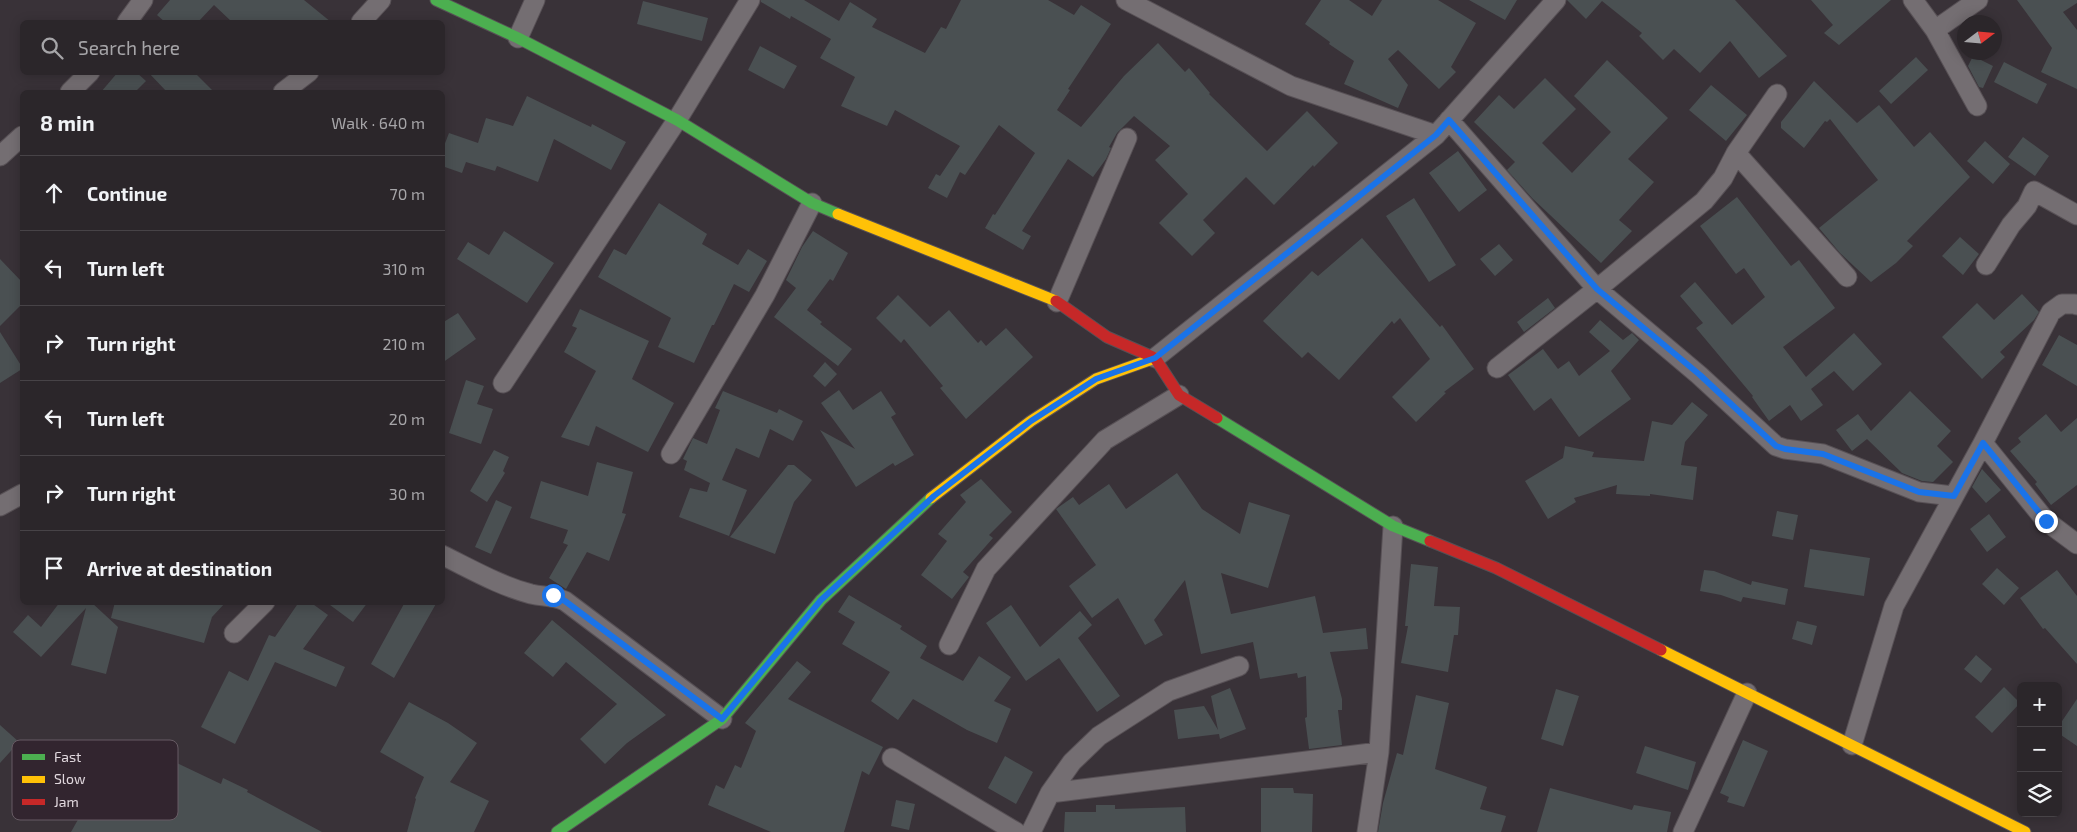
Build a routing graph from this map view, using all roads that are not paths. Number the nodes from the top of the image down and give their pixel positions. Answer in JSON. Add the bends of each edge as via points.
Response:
{"nodes":[{"id":1,"x":143,"y":0,"type":"edge"},
{"id":2,"x":381,"y":0,"type":"edge"},
{"id":3,"x":436,"y":0,"type":"edge"},
{"id":4,"x":535,"y":0,"type":"edge"},
{"id":5,"x":750,"y":0,"type":"edge"},
{"id":6,"x":1126,"y":0,"type":"edge"},
{"id":7,"x":1556,"y":0,"type":"edge"},
{"id":8,"x":1913,"y":0,"type":"edge"},
{"id":9,"x":1978,"y":0,"type":"edge"},
{"id":10,"x":128,"y":20,"type":"edge"},
{"id":11,"x":363,"y":20,"type":"edge"},
{"id":12,"x":1935,"y":30,"type":"junction"},
{"id":13,"x":518,"y":38,"type":"junction"},
{"id":14,"x":87,"y":75,"type":"edge"},
{"id":15,"x":305,"y":75,"type":"edge"},
{"id":16,"x":72,"y":90,"type":"edge"},
{"id":17,"x":286,"y":90,"type":"edge"},
{"id":18,"x":1777,"y":94,"type":"dead end"},
{"id":19,"x":1976,"y":106,"type":"dead end"},
{"id":20,"x":677,"y":120,"type":"junction"},
{"id":21,"x":1449,"y":120,"type":"junction"},
{"id":22,"x":1436,"y":135,"type":"junction"},
{"id":23,"x":20,"y":138,"type":"edge"},
{"id":24,"x":1127,"y":138,"type":"dead end"},
{"id":25,"x":1736,"y":154,"type":"junction"},
{"id":26,"x":0,"y":156,"type":"edge"},
{"id":27,"x":812,"y":203,"type":"junction"},
{"id":28,"x":2077,"y":215,"type":"edge"},
{"id":29,"x":1986,"y":265,"type":"dead end"},
{"id":30,"x":1847,"y":277,"type":"dead end"},
{"id":31,"x":1597,"y":289,"type":"junction"},
{"id":32,"x":1057,"y":302,"type":"junction"},
{"id":33,"x":2077,"y":305,"type":"edge"},
{"id":34,"x":1155,"y":358,"type":"junction"},
{"id":35,"x":1497,"y":368,"type":"dead end"},
{"id":36,"x":503,"y":383,"type":"dead end"},
{"id":37,"x":1179,"y":395,"type":"junction"},
{"id":38,"x":1983,"y":443,"type":"junction"},
{"id":39,"x":671,"y":454,"type":"dead end"},
{"id":40,"x":20,"y":495,"type":"edge"},
{"id":41,"x":1954,"y":496,"type":"junction"},
{"id":42,"x":0,"y":506,"type":"edge"},
{"id":43,"x":1393,"y":526,"type":"junction"},
{"id":44,"x":2077,"y":544,"type":"edge"},
{"id":45,"x":445,"y":556,"type":"edge"},
{"id":46,"x":262,"y":605,"type":"edge"},
{"id":47,"x":234,"y":633,"type":"dead end"},
{"id":48,"x":949,"y":645,"type":"dead end"},
{"id":49,"x":1239,"y":666,"type":"dead end"},
{"id":50,"x":1748,"y":693,"type":"junction"},
{"id":51,"x":722,"y":719,"type":"junction"},
{"id":52,"x":1852,"y":745,"type":"junction"},
{"id":53,"x":1379,"y":752,"type":"junction"},
{"id":54,"x":892,"y":758,"type":"dead end"},
{"id":55,"x":1050,"y":793,"type":"junction"},
{"id":56,"x":2015,"y":830,"type":"edge"},
{"id":57,"x":557,"y":832,"type":"edge"},
{"id":58,"x":1016,"y":832,"type":"edge"},
{"id":59,"x":1031,"y":832,"type":"edge"},
{"id":60,"x":1368,"y":832,"type":"edge"},
{"id":61,"x":1683,"y":832,"type":"edge"}],
"edges":[{"from":1,"to":10,"type":"street"},
{"from":2,"to":11,"type":"street"},
{"from":3,"to":13,"type":"street"},
{"from":4,"to":13,"type":"street"},
{"from":5,"to":20,"type":"street"},
{"from":6,"to":22,"type":"street","via":[[1291,86]]},
{"from":7,"to":21,"type":"street"},
{"from":8,"to":12,"type":"street"},
{"from":9,"to":12,"type":"street"},
{"from":12,"to":19,"type":"street"},
{"from":13,"to":20,"type":"street"},
{"from":14,"to":16,"type":"street"},
{"from":15,"to":17,"type":"street"},
{"from":18,"to":25,"type":"street"},
{"from":20,"to":27,"type":"street"},
{"from":20,"to":36,"type":"street"},
{"from":21,"to":22,"type":"street"},
{"from":21,"to":31,"type":"street"},
{"from":22,"to":34,"type":"street"},
{"from":23,"to":26,"type":"street"},
{"from":24,"to":32,"type":"street"},
{"from":25,"to":30,"type":"street"},
{"from":25,"to":31,"type":"street","via":[[1709,195]]},
{"from":27,"to":32,"type":"street"},
{"from":27,"to":39,"type":"street","via":[[765,295]]},
{"from":28,"to":29,"type":"street","via":[[2034,191]]},
{"from":31,"to":35,"type":"street"},
{"from":31,"to":41,"type":"street","via":[[1700,375],[1776,446],[1823,454],[1919,492]]},
{"from":32,"to":34,"type":"street","via":[[1107,337]]},
{"from":33,"to":38,"type":"street","via":[[2062,304],[2051,312]]},
{"from":34,"to":37,"type":"street"},
{"from":34,"to":51,"type":"street","via":[[1096,379],[1031,421],[934,496],[821,600]]},
{"from":37,"to":43,"type":"street"},
{"from":37,"to":48,"type":"street","via":[[1105,440],[992,563],[977,585]]},
{"from":38,"to":41,"type":"street"},
{"from":38,"to":44,"type":"street","via":[[2046,521]]},
{"from":40,"to":42,"type":"street"},
{"from":41,"to":52,"type":"street","via":[[1894,606]]},
{"from":43,"to":50,"type":"street","via":[[1496,568]]},
{"from":43,"to":53,"type":"street"},
{"from":45,"to":51,"type":"street","via":[[532,594],[553,595],[565,601]]},
{"from":46,"to":47,"type":"street"},
{"from":49,"to":55,"type":"street","via":[[1169,691],[1099,736],[1072,762]]},
{"from":50,"to":52,"type":"street"},
{"from":50,"to":61,"type":"street"},
{"from":51,"to":57,"type":"street"},
{"from":52,"to":56,"type":"street"},
{"from":53,"to":55,"type":"street"},
{"from":53,"to":60,"type":"street"},
{"from":54,"to":58,"type":"street"},
{"from":55,"to":59,"type":"street"}]}
